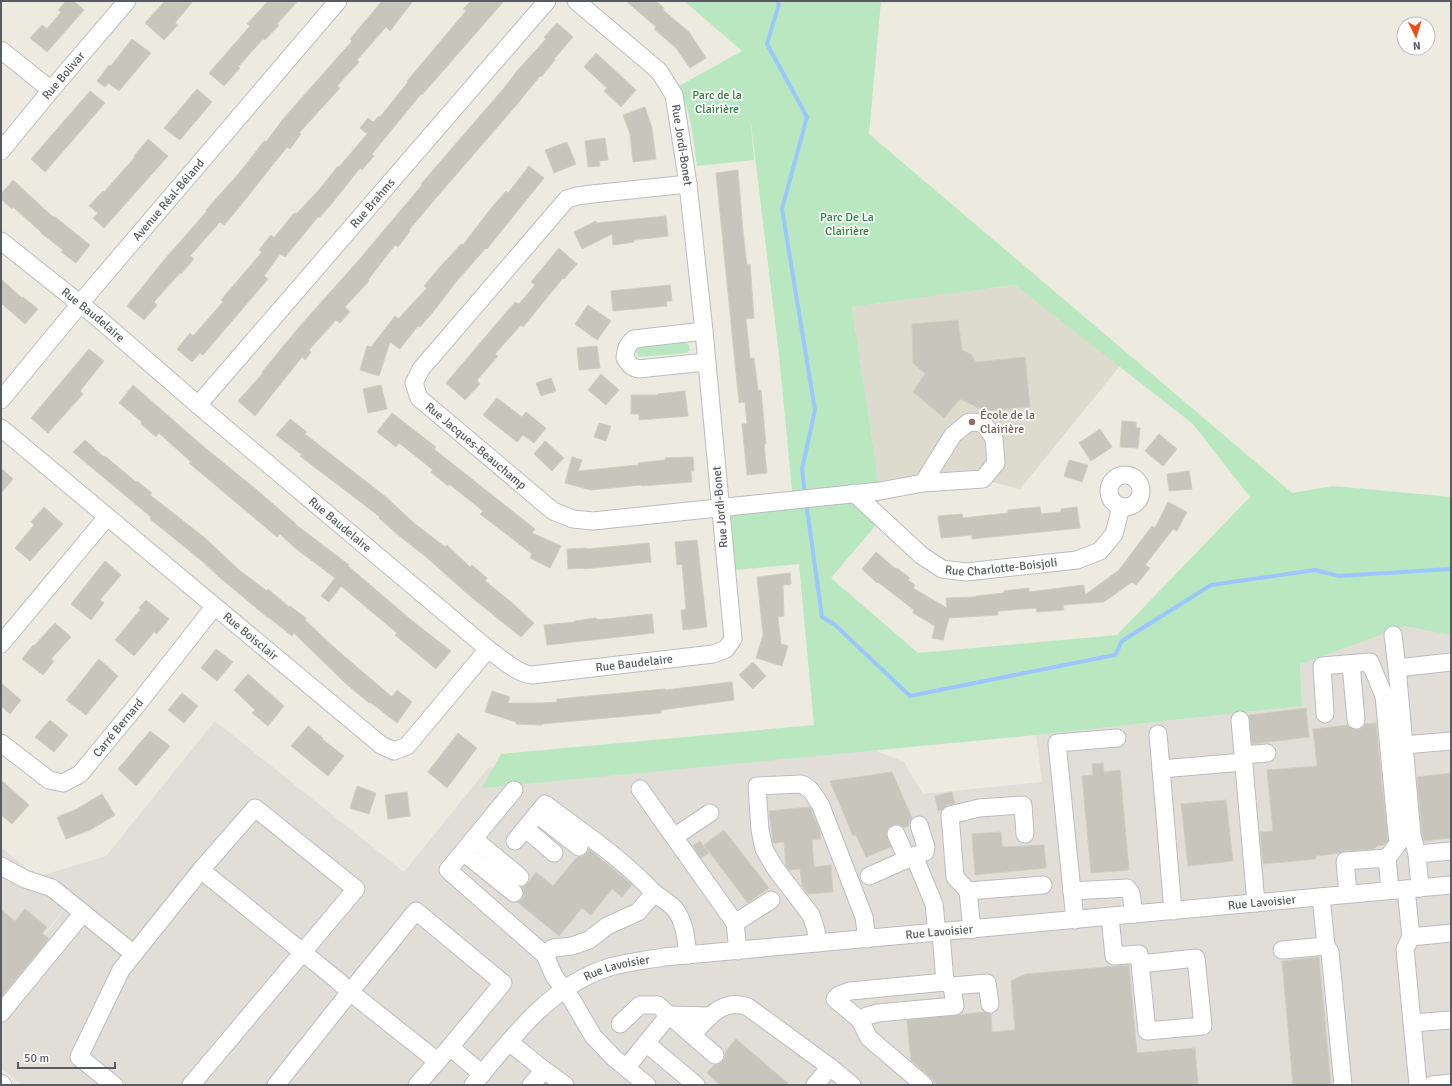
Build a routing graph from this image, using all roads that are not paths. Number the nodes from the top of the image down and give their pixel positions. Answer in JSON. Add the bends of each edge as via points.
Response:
{"nodes":[{"id":1,"x":127,"y":1,"type":"edge"},
{"id":2,"x":338,"y":1,"type":"edge"},
{"id":3,"x":547,"y":1,"type":"edge"},
{"id":4,"x":576,"y":1,"type":"edge"},
{"id":5,"x":1,"y":50,"type":"edge"},
{"id":6,"x":51,"y":90,"type":"junction"},
{"id":7,"x":1,"y":151,"type":"edge"},
{"id":8,"x":688,"y":184,"type":"junction"},
{"id":9,"x":1,"y":241,"type":"edge"},
{"id":10,"x":81,"y":304,"type":"junction"},
{"id":11,"x":704,"y":331,"type":"junction"},
{"id":12,"x":706,"y":362,"type":"junction"},
{"id":13,"x":1,"y":400,"type":"edge"},
{"id":14,"x":198,"y":405,"type":"junction"},
{"id":15,"x":1,"y":428,"type":"edge"},
{"id":16,"x":924,"y":484,"type":"junction"},
{"id":17,"x":854,"y":493,"type":"junction"},
{"id":18,"x":1121,"y":507,"type":"dead end"},
{"id":19,"x":720,"y":508,"type":"junction"},
{"id":20,"x":107,"y":517,"type":"junction"},
{"id":21,"x":214,"y":607,"type":"junction"},
{"id":22,"x":1393,"y":635,"type":"dead end"},
{"id":23,"x":1,"y":644,"type":"edge"},
{"id":24,"x":488,"y":649,"type":"junction"},
{"id":25,"x":726,"y":649,"type":"joint"},
{"id":26,"x":1451,"y":662,"type":"edge"},
{"id":27,"x":1351,"y":664,"type":"junction"},
{"id":28,"x":1397,"y":668,"type":"junction"},
{"id":29,"x":1325,"y":714,"type":"dead end"},
{"id":30,"x":1240,"y":720,"type":"dead end"},
{"id":31,"x":1356,"y":720,"type":"dead end"},
{"id":32,"x":1158,"y":734,"type":"dead end"},
{"id":33,"x":1117,"y":738,"type":"dead end"},
{"id":34,"x":1451,"y":740,"type":"edge"},
{"id":35,"x":1,"y":743,"type":"edge"},
{"id":36,"x":1404,"y":745,"type":"junction"},
{"id":37,"x":1267,"y":753,"type":"dead end"},
{"id":38,"x":1243,"y":759,"type":"junction"},
{"id":39,"x":1161,"y":769,"type":"junction"},
{"id":40,"x":640,"y":789,"type":"dead end"},
{"id":41,"x":514,"y":790,"type":"dead end"},
{"id":42,"x":710,"y":813,"type":"dead end"},
{"id":43,"x":537,"y":814,"type":"junction"},
{"id":44,"x":908,"y":829,"type":"dead end"},
{"id":45,"x":1025,"y":834,"type":"dead end"},
{"id":46,"x":674,"y":837,"type":"junction"},
{"id":47,"x":468,"y":846,"type":"junction"},
{"id":48,"x":579,"y":847,"type":"dead end"},
{"id":49,"x":1451,"y":851,"type":"edge"},
{"id":50,"x":554,"y":853,"type":"dead end"},
{"id":51,"x":1416,"y":854,"type":"junction"},
{"id":52,"x":910,"y":858,"type":"junction"},
{"id":53,"x":1387,"y":858,"type":"junction"},
{"id":54,"x":1,"y":866,"type":"edge"},
{"id":55,"x":202,"y":870,"type":"junction"},
{"id":56,"x":869,"y":876,"type":"dead end"},
{"id":57,"x":517,"y":885,"type":"dead end"},
{"id":58,"x":1043,"y":885,"type":"dead end"},
{"id":59,"x":1451,"y":885,"type":"edge"},
{"id":60,"x":1405,"y":889,"type":"junction"},
{"id":61,"x":1072,"y":891,"type":"junction"},
{"id":62,"x":968,"y":892,"type":"junction"},
{"id":63,"x":654,"y":893,"type":"junction"},
{"id":64,"x":1348,"y":894,"type":"junction"},
{"id":65,"x":1320,"y":897,"type":"junction"},
{"id":66,"x":771,"y":900,"type":"dead end"},
{"id":67,"x":1256,"y":903,"type":"junction"},
{"id":68,"x":1173,"y":911,"type":"junction"},
{"id":69,"x":83,"y":913,"type":"junction"},
{"id":70,"x":1134,"y":914,"type":"junction"},
{"id":71,"x":1110,"y":917,"type":"junction"},
{"id":72,"x":1075,"y":920,"type":"junction"},
{"id":73,"x":735,"y":923,"type":"junction"},
{"id":74,"x":972,"y":930,"type":"junction"},
{"id":75,"x":939,"y":933,"type":"junction"},
{"id":76,"x":1451,"y":933,"type":"edge"},
{"id":77,"x":1411,"y":937,"type":"junction"},
{"id":78,"x":867,"y":939,"type":"junction"},
{"id":79,"x":817,"y":943,"type":"junction"},
{"id":80,"x":1326,"y":946,"type":"junction"},
{"id":81,"x":1282,"y":950,"type":"dead end"},
{"id":82,"x":738,"y":951,"type":"junction"},
{"id":83,"x":302,"y":952,"type":"junction"},
{"id":84,"x":134,"y":954,"type":"junction"},
{"id":85,"x":544,"y":955,"type":"junction"},
{"id":86,"x":688,"y":955,"type":"junction"},
{"id":87,"x":1140,"y":964,"type":"junction"},
{"id":88,"x":949,"y":984,"type":"junction"},
{"id":89,"x":565,"y":989,"type":"junction"},
{"id":90,"x":350,"y":992,"type":"junction"},
{"id":91,"x":990,"y":1004,"type":"dead end"},
{"id":92,"x":1,"y":1013,"type":"edge"},
{"id":93,"x":669,"y":1015,"type":"junction"},
{"id":94,"x":710,"y":1016,"type":"junction"},
{"id":95,"x":860,"y":1020,"type":"junction"},
{"id":96,"x":1451,"y":1020,"type":"edge"},
{"id":97,"x":1412,"y":1023,"type":"junction"},
{"id":98,"x":620,"y":1024,"type":"dead end"},
{"id":99,"x":692,"y":1035,"type":"junction"},
{"id":100,"x":509,"y":1042,"type":"junction"},
{"id":101,"x":646,"y":1043,"type":"junction"},
{"id":102,"x":450,"y":1047,"type":"junction"},
{"id":103,"x":715,"y":1055,"type":"dead end"},
{"id":104,"x":437,"y":1061,"type":"junction"},
{"id":105,"x":830,"y":1067,"type":"junction"},
{"id":106,"x":626,"y":1068,"type":"junction"},
{"id":107,"x":544,"y":1070,"type":"junction"},
{"id":108,"x":478,"y":1080,"type":"edge"},
{"id":109,"x":1451,"y":1083,"type":"edge"},
{"id":110,"x":114,"y":1085,"type":"edge"},
{"id":111,"x":191,"y":1085,"type":"edge"},
{"id":112,"x":276,"y":1085,"type":"edge"},
{"id":113,"x":417,"y":1085,"type":"edge"},
{"id":114,"x":531,"y":1085,"type":"edge"},
{"id":115,"x":565,"y":1085,"type":"edge"},
{"id":116,"x":647,"y":1085,"type":"edge"},
{"id":117,"x":696,"y":1085,"type":"edge"},
{"id":118,"x":815,"y":1085,"type":"edge"},
{"id":119,"x":852,"y":1085,"type":"edge"},
{"id":120,"x":924,"y":1085,"type":"edge"},
{"id":121,"x":1342,"y":1085,"type":"edge"},
{"id":122,"x":1418,"y":1085,"type":"edge"},
{"id":123,"x":1432,"y":1085,"type":"edge"}],
"edges":[{"from":1,"to":6,"type":"street","name":"Rue Bolivar"},
{"from":2,"to":10,"type":"street","name":"Avenue Réal-Béland"},
{"from":3,"to":14,"type":"street","name":"Rue Brahms"},
{"from":4,"to":8,"type":"street","name":"Rue Jordi-Bonet","via":[[659,71],[674,95]]},
{"from":5,"to":6,"type":"street"},
{"from":6,"to":7,"type":"street","name":"Rue Bolivar"},
{"from":8,"to":11,"type":"street","name":"Rue Jordi-Bonet"},
{"from":8,"to":19,"type":"street","name":"Rue Jacques-Beauchamp","via":[[567,199],[421,369],[414,383],[419,398],[553,511],[573,519],[593,521]]},
{"from":9,"to":10,"type":"street","name":"Rue Baudelaire"},
{"from":10,"to":13,"type":"street","name":"Avenue Réal-Béland"},
{"from":10,"to":14,"type":"street","name":"Rue Baudelaire"},
{"from":11,"to":12,"type":"street","name":"Rue Jordi-Bonet"},
{"from":11,"to":12,"type":"street","via":[[634,339],[626,348],[624,358],[638,369]]},
{"from":12,"to":19,"type":"street","name":"Rue Jordi-Bonet"},
{"from":14,"to":24,"type":"street","name":"Rue Baudelaire"},
{"from":15,"to":20,"type":"street","name":"Rue Boisclair"},
{"from":16,"to":16,"type":"street","name":"Rue Jacques-Beauchamp","via":[[983,479],[996,463],[994,438],[983,423],[969,422],[953,435]]},
{"from":16,"to":17,"type":"street","name":"Rue Jacques-Beauchamp"},
{"from":17,"to":18,"type":"street","name":"Rue Charlotte-Boisjoli","via":[[921,555],[942,569],[966,572],[1077,560],[1100,551],[1114,534]]},
{"from":17,"to":19,"type":"street","name":"Rue Jacques-Beauchamp"},
{"from":19,"to":25,"type":"street","name":"Rue Jordi-Bonet","via":[[733,639]]},
{"from":20,"to":21,"type":"street","name":"Rue Boisclair"},
{"from":20,"to":23,"type":"street"},
{"from":21,"to":24,"type":"street","name":"Rue Boisclair","via":[[381,745],[394,751],[407,746]]},
{"from":21,"to":35,"type":"street","name":"Carré Bernard","via":[[80,774],[63,783],[49,780]]},
{"from":22,"to":28,"type":"street"},
{"from":24,"to":25,"type":"street","name":"Rue Baudelaire","via":[[521,672],[532,675],[713,654]]},
{"from":26,"to":28,"type":"street"},
{"from":27,"to":29,"type":"street","via":[[1322,666]]},
{"from":27,"to":31,"type":"street"},
{"from":27,"to":53,"type":"street","via":[[1370,662],[1384,696],[1398,844]]},
{"from":28,"to":36,"type":"street"},
{"from":30,"to":38,"type":"street"},
{"from":32,"to":39,"type":"street"},
{"from":33,"to":61,"type":"street","via":[[1057,743]]},
{"from":34,"to":36,"type":"street"},
{"from":36,"to":51,"type":"street"},
{"from":37,"to":38,"type":"street"},
{"from":38,"to":39,"type":"street"},
{"from":38,"to":67,"type":"street"},
{"from":39,"to":68,"type":"street"},
{"from":40,"to":46,"type":"street"},
{"from":41,"to":47,"type":"street"},
{"from":42,"to":46,"type":"street"},
{"from":43,"to":48,"type":"street"},
{"from":43,"to":50,"type":"street","via":[[520,835]]},
{"from":43,"to":63,"type":"street","via":[[545,804],[618,859]]},
{"from":44,"to":52,"type":"street","via":[[916,848]]},
{"from":45,"to":62,"type":"street","via":[[1023,805],[979,808],[950,815],[955,877]]},
{"from":46,"to":73,"type":"street"},
{"from":47,"to":57,"type":"street"},
{"from":47,"to":85,"type":"street","via":[[448,870]]},
{"from":49,"to":51,"type":"street"},
{"from":51,"to":60,"type":"street"},
{"from":52,"to":56,"type":"street"},
{"from":52,"to":75,"type":"street","via":[[934,904]]},
{"from":53,"to":60,"type":"street"},
{"from":53,"to":64,"type":"street","via":[[1344,861]]},
{"from":54,"to":69,"type":"street","via":[[25,879],[52,888]]},
{"from":55,"to":83,"type":"street"},
{"from":55,"to":83,"type":"street","via":[[255,808],[356,890]]},
{"from":55,"to":84,"type":"street"},
{"from":58,"to":62,"type":"street"},
{"from":59,"to":60,"type":"street","name":"Rue Lavoisier"},
{"from":60,"to":64,"type":"street","name":"Rue Lavoisier"},
{"from":60,"to":77,"type":"street"},
{"from":61,"to":70,"type":"street","via":[[1127,888],[1131,893]]},
{"from":61,"to":72,"type":"street"},
{"from":62,"to":74,"type":"street"},
{"from":63,"to":85,"type":"street","via":[[638,912],[607,926],[589,940],[572,946],[554,948]]},
{"from":63,"to":86,"type":"street","via":[[670,904],[680,917],[685,931]]},
{"from":64,"to":65,"type":"street","name":"Rue Lavoisier"},
{"from":65,"to":67,"type":"street","name":"Rue Lavoisier"},
{"from":65,"to":80,"type":"street"},
{"from":66,"to":73,"type":"street"},
{"from":67,"to":68,"type":"street","name":"Rue Lavoisier"},
{"from":68,"to":70,"type":"street","name":"Rue Lavoisier"},
{"from":69,"to":84,"type":"street"},
{"from":69,"to":92,"type":"street"},
{"from":70,"to":71,"type":"street","name":"Rue Lavoisier"},
{"from":71,"to":72,"type":"street","name":"Rue Lavoisier"},
{"from":71,"to":87,"type":"street","via":[[1114,956],[1139,954]]},
{"from":72,"to":74,"type":"street","name":"Rue Lavoisier"},
{"from":73,"to":82,"type":"street"},
{"from":74,"to":75,"type":"street","name":"Rue Lavoisier"},
{"from":75,"to":78,"type":"street","name":"Rue Lavoisier"},
{"from":75,"to":88,"type":"street"},
{"from":76,"to":77,"type":"street"},
{"from":77,"to":97,"type":"street","via":[[1405,949]]},
{"from":78,"to":79,"type":"street","name":"Rue Lavoisier"},
{"from":78,"to":79,"type":"street","via":[[861,910],[821,806],[811,791],[801,784],[757,786],[764,849],[775,868],[811,915]]},
{"from":79,"to":82,"type":"street","name":"Rue Lavoisier"},
{"from":80,"to":81,"type":"street"},
{"from":80,"to":121,"type":"street","via":[[1330,952]]},
{"from":82,"to":86,"type":"street","name":"Rue Lavoisier"},
{"from":83,"to":90,"type":"street"},
{"from":83,"to":111,"type":"street"},
{"from":84,"to":110,"type":"street","via":[[121,970],[79,1057]]},
{"from":85,"to":89,"type":"street","via":[[554,976]]},
{"from":86,"to":89,"type":"street","name":"Rue Lavoisier","via":[[609,967]]},
{"from":87,"to":87,"type":"street","via":[[1147,1031],[1203,1026],[1196,958]]},
{"from":88,"to":91,"type":"street","via":[[987,983]]},
{"from":88,"to":95,"type":"street","via":[[954,1006],[878,1013]]},
{"from":88,"to":95,"type":"street","via":[[850,991],[839,995],[835,999]]},
{"from":89,"to":100,"type":"street","name":"Rue Lavoisier","via":[[531,1017]]},
{"from":89,"to":106,"type":"street","via":[[596,1040]]},
{"from":90,"to":102,"type":"street","via":[[416,911],[503,983]]},
{"from":90,"to":104,"type":"street"},
{"from":90,"to":112,"type":"street"},
{"from":93,"to":94,"type":"street"},
{"from":93,"to":98,"type":"street","via":[[658,1005],[640,1005]]},
{"from":93,"to":99,"type":"street"},
{"from":93,"to":101,"type":"street"},
{"from":94,"to":99,"type":"street"},
{"from":94,"to":105,"type":"street","via":[[734,1003],[748,1007]]},
{"from":95,"to":120,"type":"street","via":[[869,1038]]},
{"from":96,"to":97,"type":"street"},
{"from":97,"to":122,"type":"street"},
{"from":99,"to":103,"type":"street"},
{"from":100,"to":107,"type":"street"},
{"from":100,"to":108,"type":"street","name":"Rue Lavoisier"},
{"from":101,"to":106,"type":"street"},
{"from":101,"to":117,"type":"street"},
{"from":102,"to":104,"type":"street"},
{"from":102,"to":108,"type":"street"},
{"from":104,"to":113,"type":"street"},
{"from":105,"to":118,"type":"street"},
{"from":105,"to":119,"type":"street"},
{"from":106,"to":116,"type":"street"},
{"from":107,"to":114,"type":"street"},
{"from":107,"to":115,"type":"street"},
{"from":109,"to":123,"type":"street"}]}
